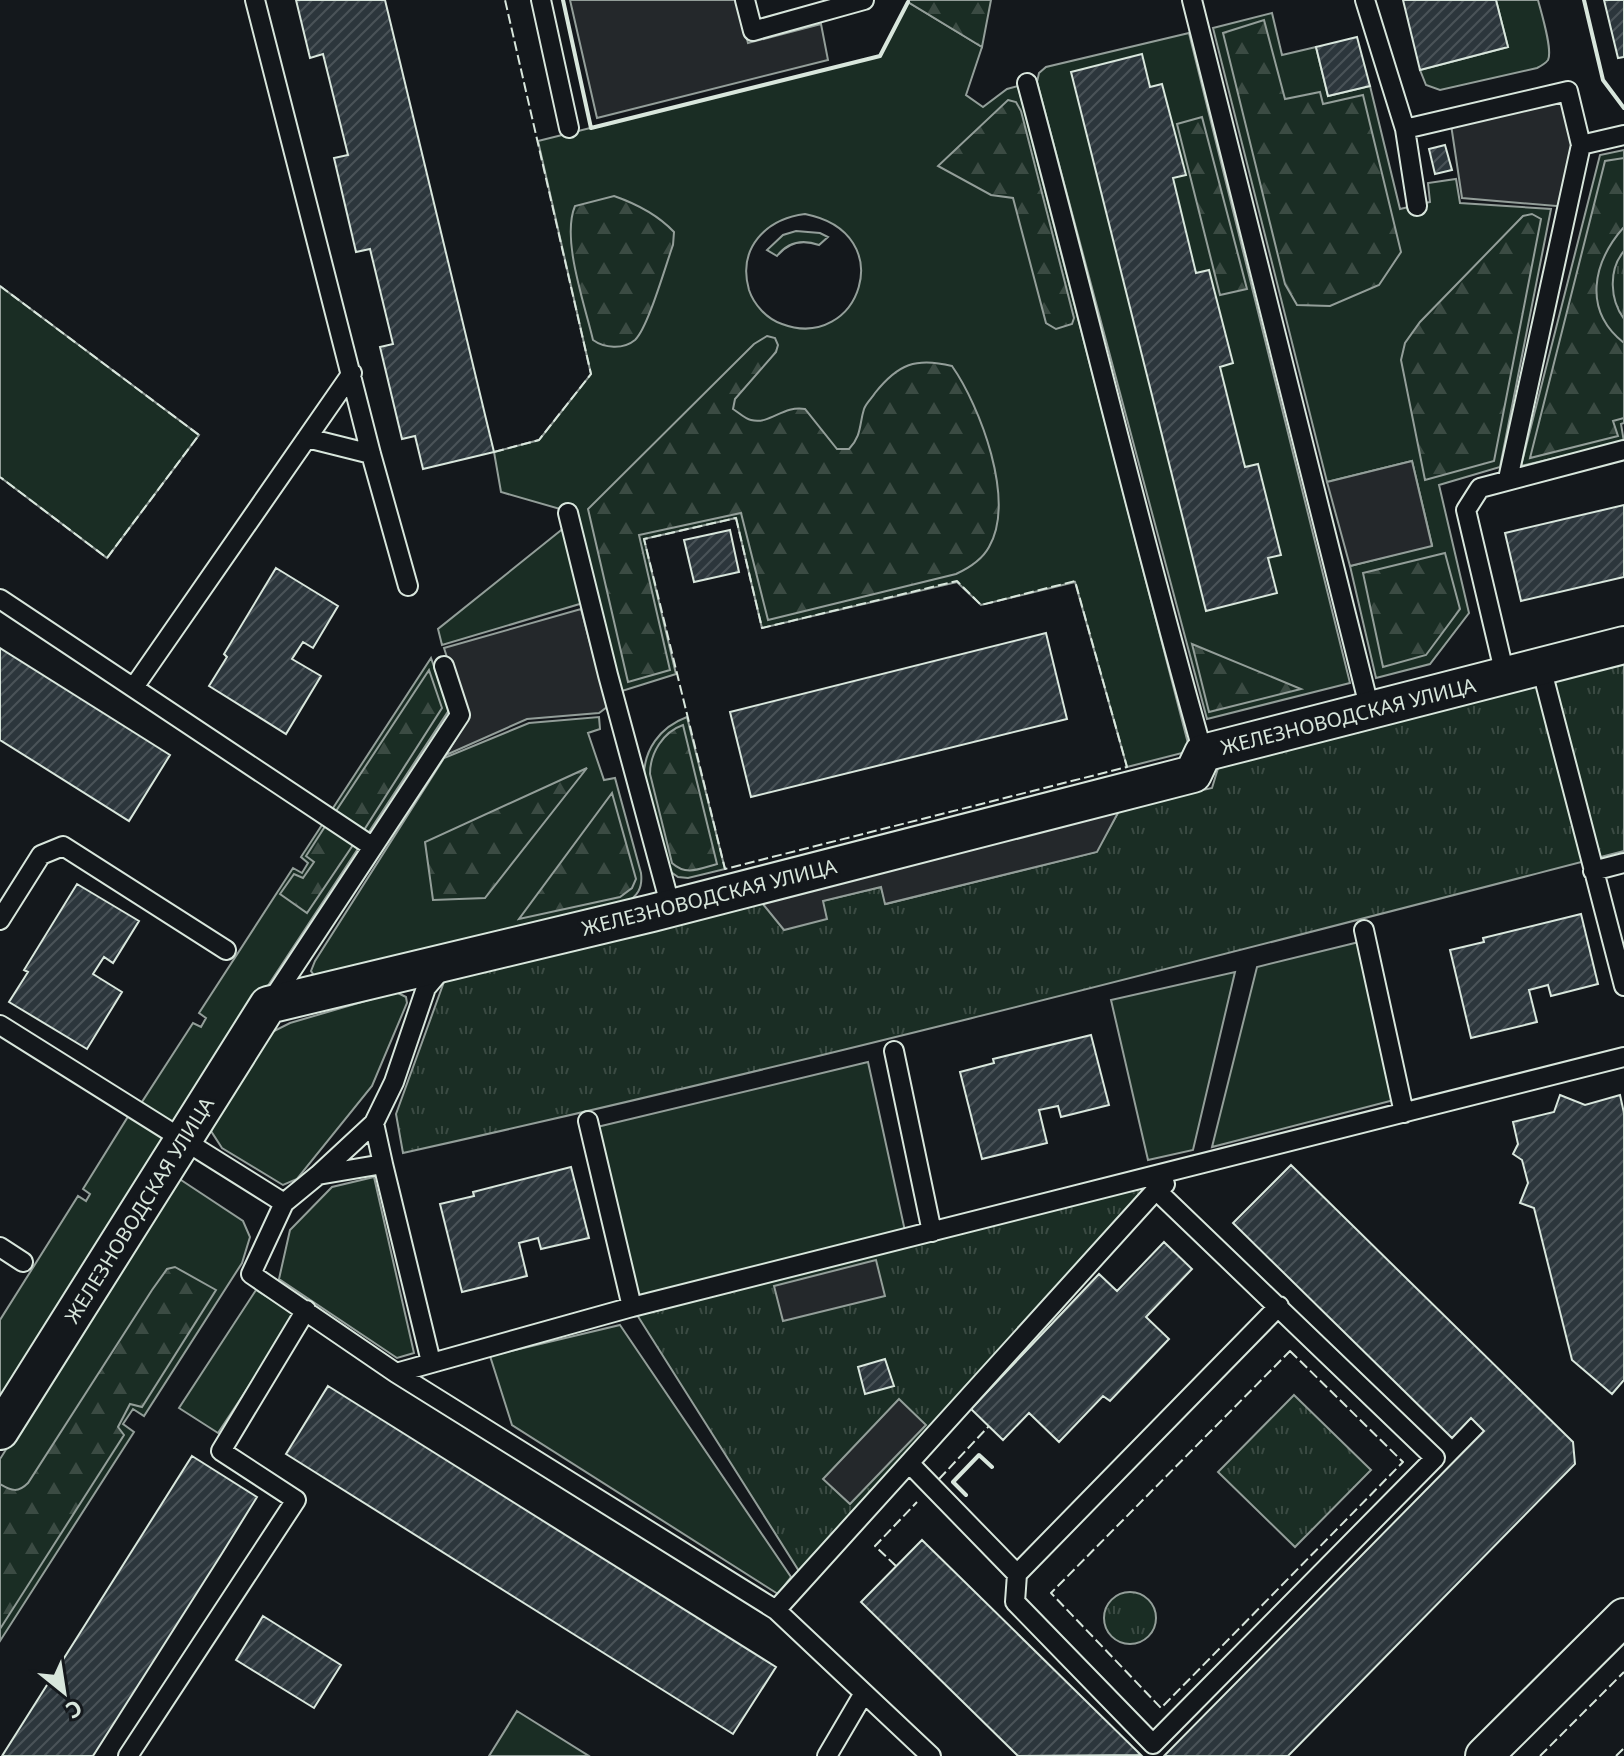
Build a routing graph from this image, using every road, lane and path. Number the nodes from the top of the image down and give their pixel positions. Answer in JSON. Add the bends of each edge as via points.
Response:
{"nodes":[{"id":1,"x":255,"y":0,"type":"edge"},
{"id":2,"x":541,"y":0,"type":"edge"},
{"id":3,"x":745,"y":0,"type":"edge"},
{"id":4,"x":864,"y":0,"type":"edge"},
{"id":5,"x":1192,"y":0,"type":"edge"},
{"id":6,"x":1365,"y":0,"type":"edge"},
{"id":7,"x":1027,"y":83,"type":"dead end"},
{"id":8,"x":569,"y":128,"type":"dead end"},
{"id":9,"x":1405,"y":129,"type":"junction"},
{"id":10,"x":1624,"y":135,"type":"edge"},
{"id":11,"x":1581,"y":145,"type":"junction"},
{"id":12,"x":1417,"y":206,"type":"dead end"},
{"id":13,"x":352,"y":373,"type":"junction"},
{"id":14,"x":307,"y":438,"type":"junction"},
{"id":15,"x":1624,"y":450,"type":"edge"},
{"id":16,"x":371,"y":454,"type":"junction"},
{"id":17,"x":1508,"y":479,"type":"junction"},
{"id":18,"x":568,"y":513,"type":"dead end"},
{"id":19,"x":408,"y":586,"type":"dead end"},
{"id":20,"x":0,"y":599,"type":"edge"},
{"id":21,"x":1624,"y":645,"type":"edge"},
{"id":22,"x":444,"y":666,"type":"dead end"},
{"id":23,"x":1541,"y":667,"type":"junction"},
{"id":24,"x":1505,"y":675,"type":"junction"},
{"id":25,"x":134,"y":687,"type":"junction"},
{"id":26,"x":1370,"y":710,"type":"junction"},
{"id":27,"x":1203,"y":753,"type":"junction"},
{"id":28,"x":373,"y":847,"type":"junction"},
{"id":29,"x":1624,"y":863,"type":"edge"},
{"id":30,"x":1593,"y":871,"type":"junction"},
{"id":31,"x":671,"y":908,"type":"junction"},
{"id":32,"x":0,"y":920,"type":"edge"},
{"id":33,"x":1364,"y":930,"type":"dead end"},
{"id":34,"x":226,"y":950,"type":"dead end"},
{"id":35,"x":450,"y":961,"type":"junction"},
{"id":36,"x":1624,"y":986,"type":"edge"},
{"id":37,"x":268,"y":1005,"type":"junction"},
{"id":38,"x":0,"y":1025,"type":"edge"},
{"id":39,"x":894,"y":1051,"type":"dead end"},
{"id":40,"x":1624,"y":1057,"type":"edge"},
{"id":41,"x":1404,"y":1113,"type":"junction"},
{"id":42,"x":588,"y":1121,"type":"dead end"},
{"id":43,"x":374,"y":1123,"type":"junction"},
{"id":44,"x":183,"y":1141,"type":"junction"},
{"id":45,"x":383,"y":1164,"type":"junction"},
{"id":46,"x":1196,"y":1165,"type":"junction"},
{"id":47,"x":318,"y":1175,"type":"junction"},
{"id":48,"x":1156,"y":1190,"type":"junction"},
{"id":49,"x":284,"y":1203,"type":"junction"},
{"id":50,"x":932,"y":1232,"type":"junction"},
{"id":51,"x":0,"y":1247,"type":"edge"},
{"id":52,"x":23,"y":1262,"type":"dead end"},
{"id":53,"x":1279,"y":1306,"type":"junction"},
{"id":54,"x":632,"y":1307,"type":"junction"},
{"id":55,"x":306,"y":1310,"type":"junction"},
{"id":56,"x":431,"y":1362,"type":"junction"},
{"id":57,"x":396,"y":1373,"type":"junction"},
{"id":58,"x":0,"y":1431,"type":"edge"},
{"id":59,"x":909,"y":1463,"type":"junction"},
{"id":60,"x":1017,"y":1574,"type":"junction"},
{"id":61,"x":776,"y":1610,"type":"junction"},
{"id":62,"x":1624,"y":1617,"type":"edge"},
{"id":63,"x":864,"y":1693,"type":"junction"},
{"id":64,"x":1153,"y":1750,"type":"edge"},
{"id":65,"x":128,"y":1756,"type":"edge"},
{"id":66,"x":827,"y":1756,"type":"edge"},
{"id":67,"x":931,"y":1756,"type":"edge"},
{"id":68,"x":1484,"y":1756,"type":"edge"}],
"edges":[{"from":1,"to":13,"type":"lane"},
{"from":2,"to":8,"type":"lane"},
{"from":3,"to":4,"type":"lane","via":[[753,31]]},
{"from":5,"to":26,"type":"lane"},
{"from":6,"to":9,"type":"lane"},
{"from":7,"to":27,"type":"lane"},
{"from":9,"to":11,"type":"lane","via":[[1568,91]]},
{"from":9,"to":12,"type":"lane"},
{"from":10,"to":11,"type":"lane"},
{"from":11,"to":17,"type":"lane"},
{"from":13,"to":14,"type":"lane"},
{"from":13,"to":16,"type":"lane"},
{"from":14,"to":16,"type":"lane"},
{"from":14,"to":25,"type":"lane"},
{"from":15,"to":17,"type":"lane"},
{"from":16,"to":19,"type":"lane"},
{"from":17,"to":24,"type":"lane","via":[[1480,488],[1466,510]]},
{"from":18,"to":31,"type":"lane"},
{"from":20,"to":25,"type":"lane"},
{"from":21,"to":23,"type":"street","name":"ЖЕЛЕЗНОВОДСКАЯ УЛИЦА"},
{"from":22,"to":28,"type":"lane","via":[[460,715]]},
{"from":23,"to":24,"type":"street","name":"ЖЕЛЕЗНОВОДСКАЯ УЛИЦА"},
{"from":23,"to":30,"type":"lane"},
{"from":24,"to":26,"type":"street","name":"ЖЕЛЕЗНОВОДСКАЯ УЛИЦА"},
{"from":25,"to":28,"type":"lane"},
{"from":26,"to":27,"type":"street","name":"ЖЕЛЕЗНОВОДСКАЯ УЛИЦА"},
{"from":27,"to":31,"type":"street","name":"ЖЕЛЕЗНОВОДСКАЯ УЛИЦА","via":[[1193,774]]},
{"from":28,"to":37,"type":"lane"},
{"from":29,"to":30,"type":"lane"},
{"from":30,"to":36,"type":"lane"},
{"from":31,"to":35,"type":"street","name":"ЖЕЛЕЗНОВОДСКАЯ УЛИЦА"},
{"from":32,"to":34,"type":"lane","via":[[41,855],[63,846]]},
{"from":33,"to":41,"type":"lane"},
{"from":35,"to":37,"type":"street","name":"ЖЕЛЕЗНОВОДСКАЯ УЛИЦА"},
{"from":35,"to":43,"type":"lane","via":[[426,988]]},
{"from":37,"to":44,"type":"street","name":"ЖЕЛЕЗНОВОДСКАЯ УЛИЦА"},
{"from":38,"to":44,"type":"lane"},
{"from":39,"to":50,"type":"lane"},
{"from":40,"to":41,"type":"lane"},
{"from":41,"to":46,"type":"lane"},
{"from":42,"to":54,"type":"lane"},
{"from":43,"to":45,"type":"lane"},
{"from":43,"to":47,"type":"lane"},
{"from":44,"to":49,"type":"lane"},
{"from":44,"to":58,"type":"street","name":"ЖЕЛЕЗНОВОДСКАЯ УЛИЦА"},
{"from":45,"to":47,"type":"lane"},
{"from":45,"to":56,"type":"lane"},
{"from":46,"to":48,"type":"lane"},
{"from":46,"to":50,"type":"lane"},
{"from":47,"to":49,"type":"lane"},
{"from":48,"to":53,"type":"lane"},
{"from":48,"to":59,"type":"lane"},
{"from":49,"to":55,"type":"lane","via":[[251,1274]]},
{"from":50,"to":54,"type":"lane"},
{"from":51,"to":52,"type":"lane"},
{"from":53,"to":60,"type":"lane"},
{"from":53,"to":64,"type":"lane","via":[[1435,1458]]},
{"from":54,"to":56,"type":"lane"},
{"from":55,"to":57,"type":"lane"},
{"from":55,"to":65,"type":"lane","via":[[221,1451],[296,1500]]},
{"from":56,"to":57,"type":"lane"},
{"from":57,"to":61,"type":"lane"},
{"from":59,"to":60,"type":"lane"},
{"from":59,"to":61,"type":"lane"},
{"from":60,"to":64,"type":"lane","via":[[1015,1602]]},
{"from":61,"to":63,"type":"lane"},
{"from":62,"to":68,"type":"street"},
{"from":63,"to":66,"type":"lane"},
{"from":63,"to":67,"type":"lane"}]}
